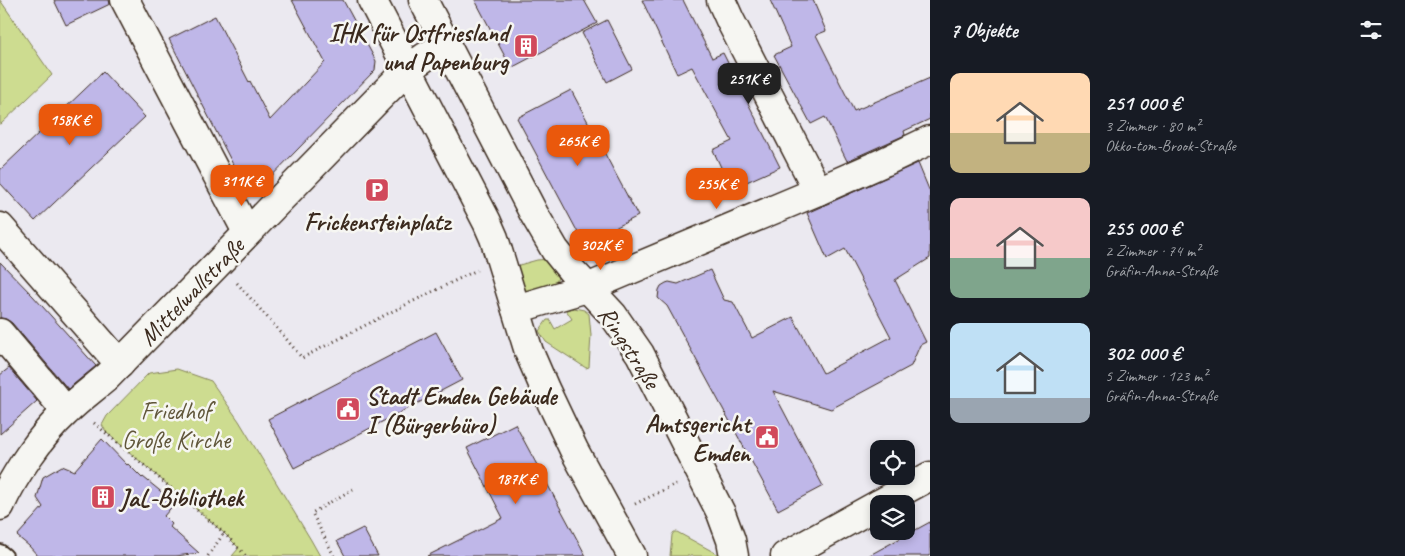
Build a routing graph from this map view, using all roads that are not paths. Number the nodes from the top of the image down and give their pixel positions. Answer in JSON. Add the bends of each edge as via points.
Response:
{"nodes":[{"id":1,"x":372,"y":0,"type":"edge"},
{"id":2,"x":423,"y":0,"type":"edge"},
{"id":3,"x":721,"y":0,"type":"edge"},
{"id":4,"x":129,"y":2,"type":"edge"},
{"id":5,"x":446,"y":45,"type":"junction"},
{"id":6,"x":408,"y":69,"type":"junction"},
{"id":7,"x":930,"y":140,"type":"edge"},
{"id":8,"x":818,"y":191,"type":"junction"},
{"id":9,"x":0,"y":227,"type":"edge"},
{"id":10,"x":247,"y":232,"type":"junction"},
{"id":11,"x":587,"y":288,"type":"junction"},
{"id":12,"x":516,"y":309,"type":"junction"},
{"id":13,"x":0,"y":333,"type":"edge"},
{"id":14,"x":120,"y":364,"type":"junction"},
{"id":15,"x":70,"y":408,"type":"junction"},
{"id":16,"x":930,"y":476,"type":"edge"},
{"id":17,"x":895,"y":495,"type":"edge"},
{"id":18,"x":1,"y":499,"type":"edge"},
{"id":19,"x":870,"y":509,"type":"edge"},
{"id":20,"x":0,"y":552,"type":"edge"},
{"id":21,"x":5,"y":556,"type":"edge"},
{"id":22,"x":632,"y":556,"type":"edge"},
{"id":23,"x":734,"y":556,"type":"edge"},
{"id":24,"x":785,"y":556,"type":"edge"}],
"edges":[{"from":1,"to":6,"type":"street"},
{"from":2,"to":5,"type":"street","name":"Ringstraße"},
{"from":3,"to":8,"type":"street"},
{"from":4,"to":10,"type":"street"},
{"from":5,"to":6,"type":"street"},
{"from":5,"to":11,"type":"street","name":"Ringstraße","via":[[534,214],[555,250]]},
{"from":6,"to":10,"type":"street","name":"Mittelwallstraße"},
{"from":6,"to":12,"type":"street","via":[[487,222]]},
{"from":7,"to":8,"type":"street"},
{"from":8,"to":11,"type":"street"},
{"from":9,"to":14,"type":"street"},
{"from":10,"to":14,"type":"street","name":"Mittelwallstraße"},
{"from":11,"to":12,"type":"street"},
{"from":11,"to":23,"type":"street","name":"Ringstraße","via":[[613,315],[640,354],[728,528]]},
{"from":12,"to":22,"type":"street","via":[[545,389]]},
{"from":13,"to":15,"type":"street"},
{"from":14,"to":15,"type":"street","name":"Mittelwallstraße"},
{"from":15,"to":18,"type":"street","name":"Mittelwallstraße","via":[[32,452]]},
{"from":16,"to":17,"type":"street"},
{"from":19,"to":24,"type":"street"},
{"from":20,"to":21,"type":"lane"}]}
